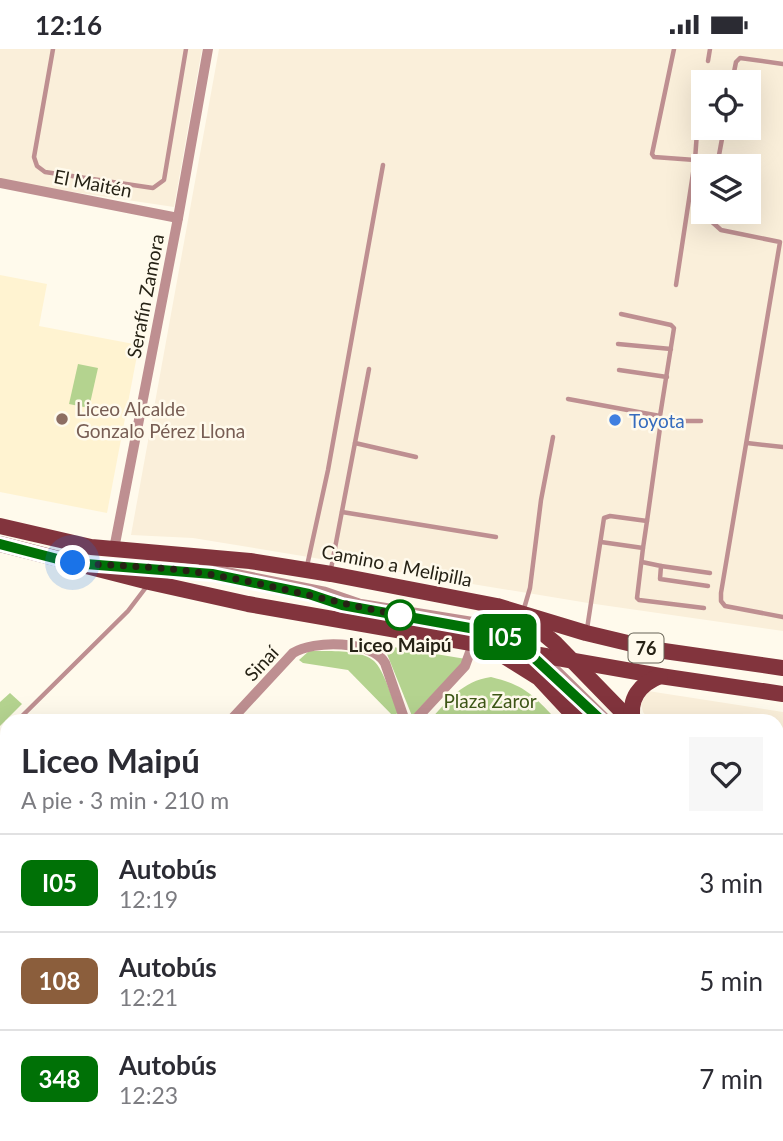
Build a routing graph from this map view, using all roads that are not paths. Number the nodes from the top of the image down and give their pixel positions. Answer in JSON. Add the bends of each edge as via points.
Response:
{"nodes":[{"id":1,"x":53,"y":49,"type":"edge"},
{"id":2,"x":186,"y":49,"type":"edge"},
{"id":3,"x":208,"y":49,"type":"edge"},
{"id":4,"x":674,"y":49,"type":"edge"},
{"id":5,"x":710,"y":49,"type":"edge"},
{"id":6,"x":708,"y":61,"type":"dead end"},
{"id":7,"x":783,"y":64,"type":"edge"},
{"id":8,"x":734,"y":70,"type":"edge"},
{"id":9,"x":691,"y":160,"type":"edge"},
{"id":10,"x":383,"y":165,"type":"dead end"},
{"id":11,"x":0,"y":183,"type":"edge"},
{"id":12,"x":691,"y":186,"type":"edge"},
{"id":13,"x":178,"y":218,"type":"junction"},
{"id":14,"x":714,"y":224,"type":"edge"},
{"id":15,"x":781,"y":242,"type":"edge"},
{"id":16,"x":676,"y":285,"type":"dead end"},
{"id":17,"x":621,"y":314,"type":"dead end"},
{"id":18,"x":618,"y":344,"type":"dead end"},
{"id":19,"x":671,"y":349,"type":"junction"},
{"id":20,"x":369,"y":369,"type":"dead end"},
{"id":21,"x":619,"y":370,"type":"dead end"},
{"id":22,"x":667,"y":377,"type":"junction"},
{"id":23,"x":568,"y":399,"type":"dead end"},
{"id":24,"x":660,"y":416,"type":"junction"},
{"id":25,"x":701,"y":421,"type":"dead end"},
{"id":26,"x":662,"y":424,"type":"junction"},
{"id":27,"x":553,"y":437,"type":"dead end"},
{"id":28,"x":355,"y":443,"type":"junction"},
{"id":29,"x":747,"y":443,"type":"junction"},
{"id":30,"x":783,"y":447,"type":"edge"},
{"id":31,"x":416,"y":457,"type":"dead end"},
{"id":32,"x":342,"y":512,"type":"junction"},
{"id":33,"x":647,"y":520,"type":"junction"},
{"id":34,"x":0,"y":526,"type":"edge"},
{"id":35,"x":496,"y":537,"type":"dead end"},
{"id":36,"x":601,"y":542,"type":"junction"},
{"id":37,"x":0,"y":544,"type":"edge"},
{"id":38,"x":643,"y":548,"type":"junction"},
{"id":39,"x":114,"y":549,"type":"junction"},
{"id":40,"x":24,"y":550,"type":"junction"},
{"id":41,"x":0,"y":552,"type":"edge"},
{"id":42,"x":642,"y":562,"type":"junction"},
{"id":43,"x":73,"y":563,"type":"junction"},
{"id":44,"x":661,"y":566,"type":"junction"},
{"id":45,"x":306,"y":569,"type":"junction"},
{"id":46,"x":331,"y":573,"type":"junction"},
{"id":47,"x":710,"y":573,"type":"dead end"},
{"id":48,"x":149,"y":582,"type":"junction"},
{"id":49,"x":708,"y":586,"type":"dead end"},
{"id":50,"x":704,"y":608,"type":"dead end"},
{"id":51,"x":517,"y":611,"type":"junction"},
{"id":52,"x":783,"y":617,"type":"edge"},
{"id":53,"x":586,"y":633,"type":"junction"},
{"id":54,"x":480,"y":645,"type":"junction"},
{"id":55,"x":538,"y":655,"type":"junction"},
{"id":56,"x":574,"y":661,"type":"junction"},
{"id":57,"x":783,"y":668,"type":"edge"},
{"id":58,"x":660,"y":676,"type":"junction"},
{"id":59,"x":783,"y":694,"type":"edge"},
{"id":60,"x":24,"y":714,"type":"edge"},
{"id":61,"x":236,"y":714,"type":"edge"},
{"id":62,"x":403,"y":714,"type":"edge"},
{"id":63,"x":421,"y":714,"type":"edge"},
{"id":64,"x":572,"y":714,"type":"edge"},
{"id":65,"x":595,"y":714,"type":"edge"},
{"id":66,"x":604,"y":714,"type":"edge"},
{"id":67,"x":625,"y":714,"type":"edge"},
{"id":68,"x":632,"y":714,"type":"edge"}],
"edges":[{"from":1,"to":2,"type":"lane","via":[[34,157],[37,166],[45,172],[153,188],[164,180]]},
{"from":3,"to":13,"type":"street","name":"Serafín Zamora"},
{"from":4,"to":9,"type":"lane","via":[[652,154]]},
{"from":5,"to":6,"type":"lane"},
{"from":7,"to":8,"type":"lane","via":[[740,58]]},
{"from":10,"to":45,"type":"lane"},
{"from":11,"to":13,"type":"street","name":"El Maitén"},
{"from":12,"to":16,"type":"lane"},
{"from":13,"to":39,"type":"street","name":"Serafín Zamora"},
{"from":14,"to":15,"type":"lane","via":[[721,230]]},
{"from":15,"to":29,"type":"lane"},
{"from":17,"to":19,"type":"lane","via":[[671,325]]},
{"from":18,"to":19,"type":"lane"},
{"from":19,"to":22,"type":"lane"},
{"from":20,"to":28,"type":"lane"},
{"from":21,"to":22,"type":"lane"},
{"from":22,"to":24,"type":"lane"},
{"from":23,"to":24,"type":"lane"},
{"from":24,"to":26,"type":"lane"},
{"from":25,"to":26,"type":"lane"},
{"from":26,"to":33,"type":"lane"},
{"from":27,"to":51,"type":"lane","via":[[530,588]]},
{"from":28,"to":31,"type":"lane"},
{"from":28,"to":32,"type":"lane"},
{"from":29,"to":30,"type":"lane"},
{"from":29,"to":52,"type":"lane","via":[[721,601],[733,608]]},
{"from":32,"to":35,"type":"lane"},
{"from":32,"to":46,"type":"lane"},
{"from":33,"to":36,"type":"lane","via":[[607,515]]},
{"from":33,"to":38,"type":"lane"},
{"from":34,"to":39,"type":"main road","name":"Camino a Melipilla","number":"76"},
{"from":36,"to":38,"type":"lane"},
{"from":36,"to":53,"type":"lane"},
{"from":37,"to":40,"type":"main road","number":"76"},
{"from":38,"to":42,"type":"lane"},
{"from":39,"to":45,"type":"main road","name":"Camino a Melipilla","number":"76"},
{"from":39,"to":55,"type":"lane","via":[[326,589],[360,601],[484,621],[517,634]]},
{"from":40,"to":41,"type":"main road"},
{"from":40,"to":43,"type":"main road","number":"76"},
{"from":42,"to":44,"type":"lane"},
{"from":42,"to":50,"type":"lane","via":[[639,600]]},
{"from":43,"to":48,"type":"main road","number":"76"},
{"from":43,"to":55,"type":"lane","via":[[212,574],[342,605],[492,632]]},
{"from":44,"to":47,"type":"lane"},
{"from":44,"to":49,"type":"lane","via":[[660,579]]},
{"from":45,"to":46,"type":"main road","name":"Camino a Melipilla","number":"76"},
{"from":46,"to":51,"type":"main road","name":"Camino a Melipilla","number":"76"},
{"from":48,"to":54,"type":"main road","number":"76"},
{"from":48,"to":60,"type":"lane","via":[[137,602]]},
{"from":51,"to":53,"type":"main road","name":"Camino a Melipilla","number":"76"},
{"from":51,"to":56,"type":"main road"},
{"from":53,"to":57,"type":"main road","name":"Camino a Melipilla","number":"76","via":[[657,650]]},
{"from":54,"to":55,"type":"main road","number":"76"},
{"from":54,"to":63,"type":"street"},
{"from":54,"to":64,"type":"main road","via":[[535,675]]},
{"from":55,"to":56,"type":"main road","number":"76"},
{"from":55,"to":65,"type":"lane"},
{"from":55,"to":66,"type":"lane"},
{"from":56,"to":58,"type":"main road","number":"76"},
{"from":56,"to":67,"type":"main road"},
{"from":58,"to":59,"type":"main road","number":"76"},
{"from":58,"to":68,"type":"main road","via":[[635,696]]},
{"from":61,"to":62,"type":"street","name":"Sinaí","via":[[293,653],[326,645],[380,655]]}]}
